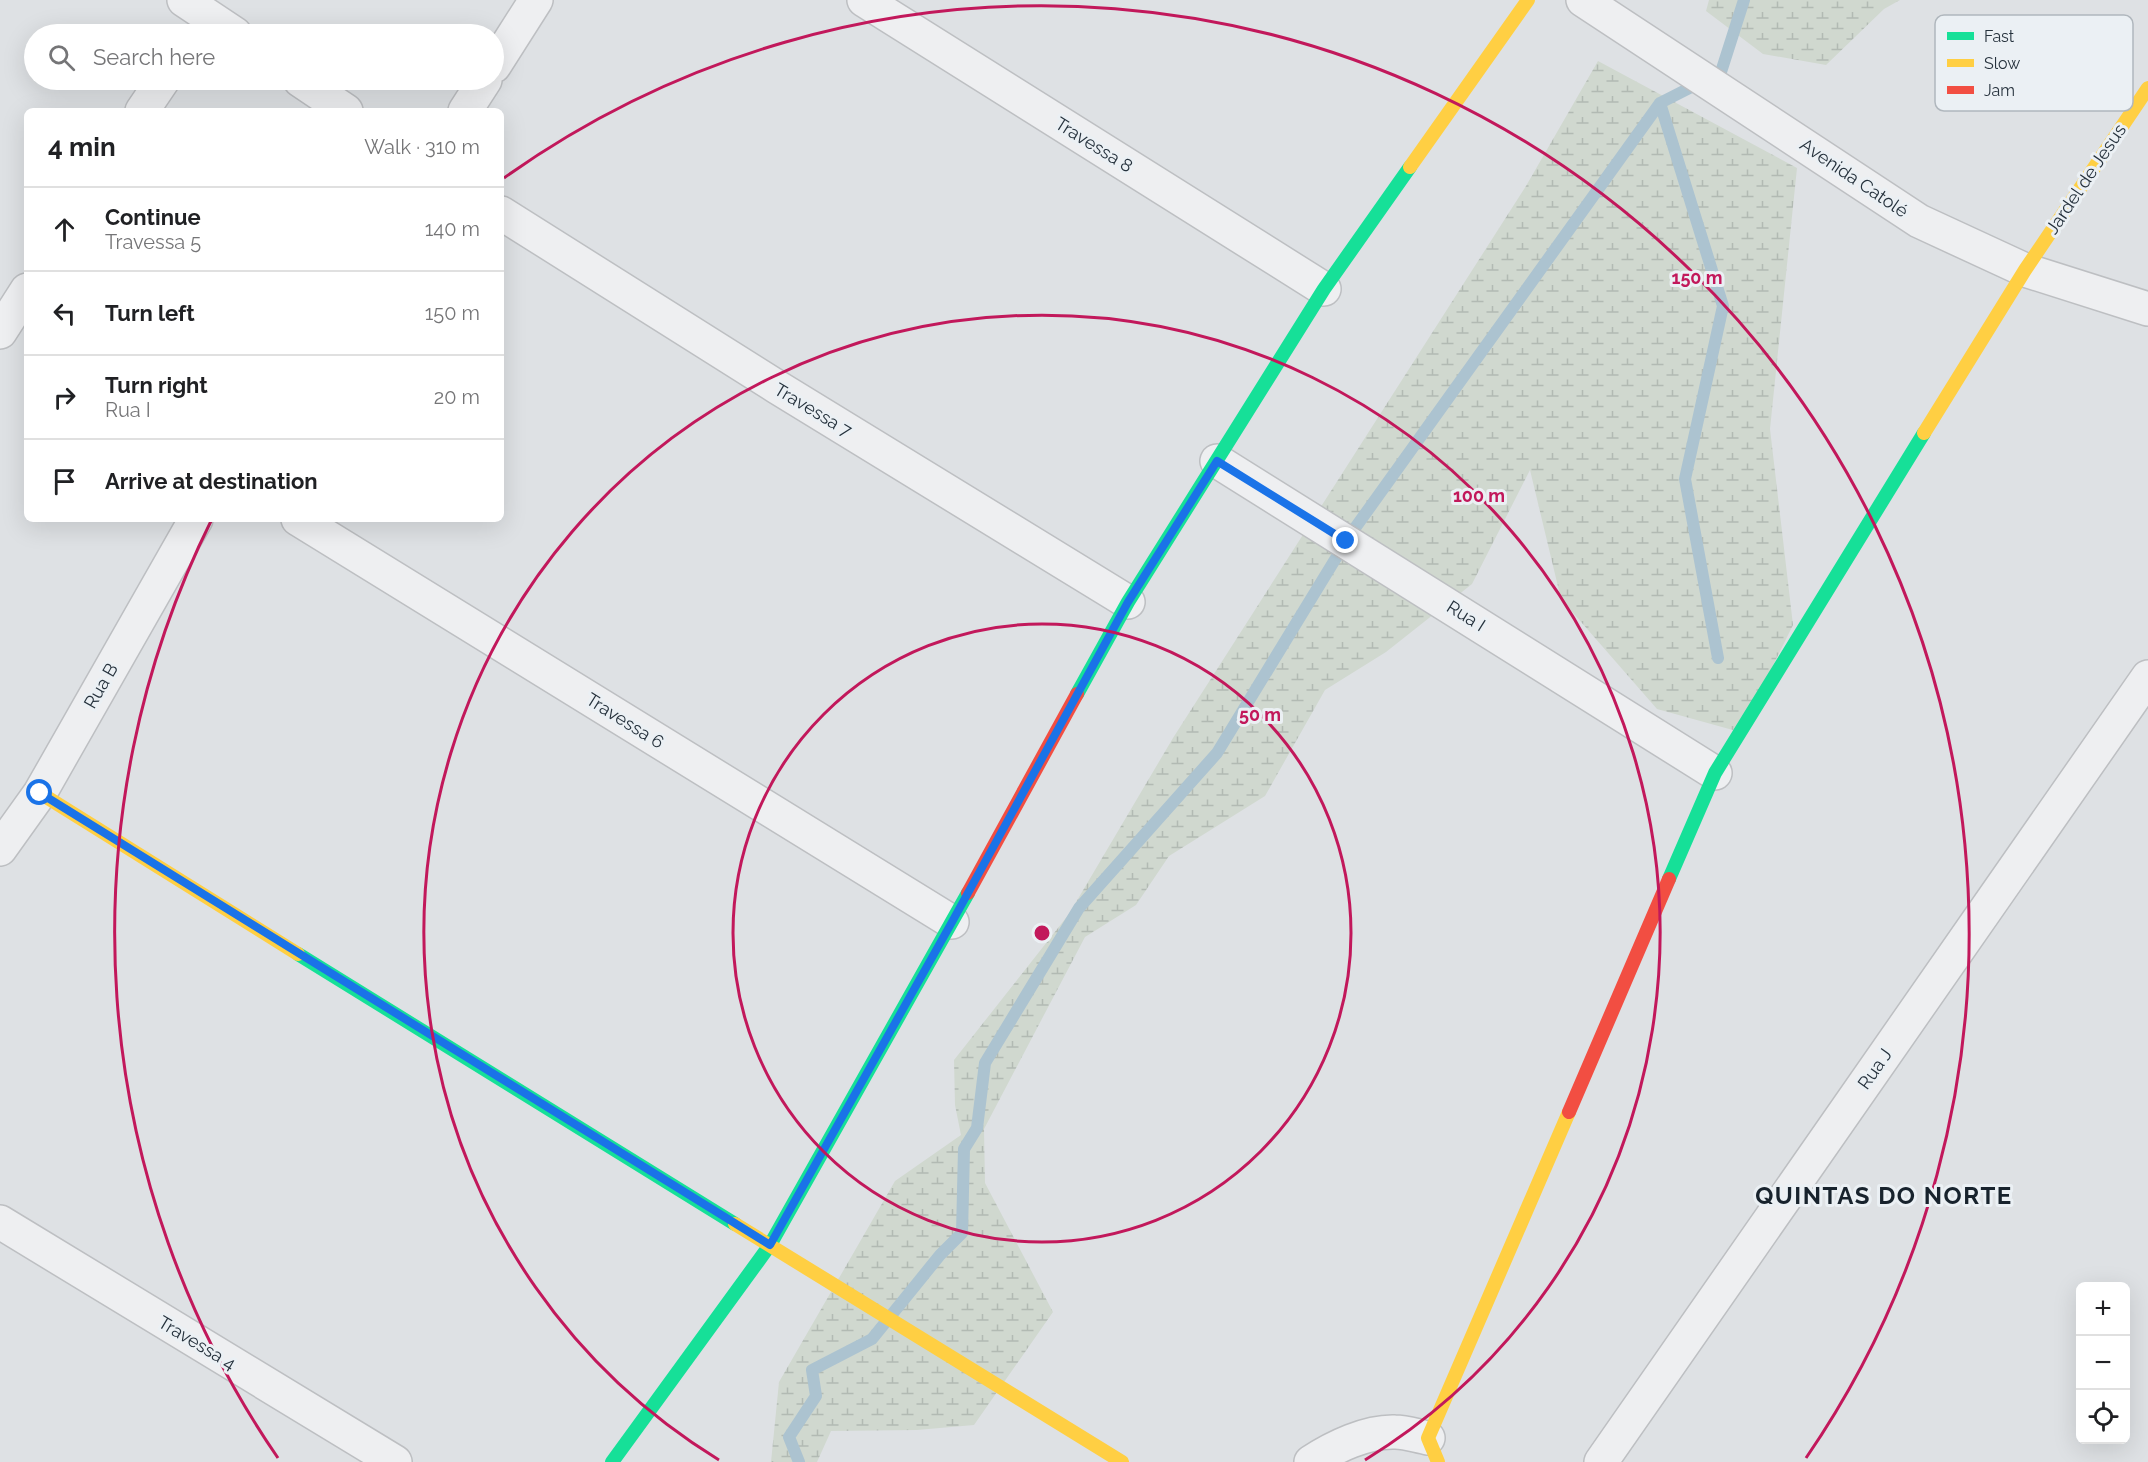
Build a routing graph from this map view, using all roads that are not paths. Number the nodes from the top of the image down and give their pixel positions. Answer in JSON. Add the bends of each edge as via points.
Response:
{"nodes":[{"id":1,"x":536,"y":0,"type":"edge"},
{"id":2,"x":864,"y":0,"type":"edge"},
{"id":3,"x":1528,"y":0,"type":"edge"},
{"id":4,"x":1583,"y":0,"type":"edge"},
{"id":5,"x":193,"y":16,"type":"edge"},
{"id":6,"x":212,"y":24,"type":"edge"},
{"id":7,"x":504,"y":50,"type":"edge"},
{"id":8,"x":2148,"y":88,"type":"edge"},
{"id":9,"x":156,"y":90,"type":"edge"},
{"id":10,"x":315,"y":90,"type":"edge"},
{"id":11,"x":479,"y":90,"type":"edge"},
{"id":12,"x":144,"y":108,"type":"edge"},
{"id":13,"x":342,"y":108,"type":"edge"},
{"id":14,"x":467,"y":108,"type":"edge"},
{"id":15,"x":2133,"y":110,"type":"edge"},
{"id":16,"x":2132,"y":111,"type":"edge"},
{"id":17,"x":504,"y":215,"type":"edge"},
{"id":18,"x":2025,"y":270,"type":"junction"},
{"id":19,"x":1324,"y":289,"type":"junction"},
{"id":20,"x":24,"y":295,"type":"edge"},
{"id":21,"x":2148,"y":309,"type":"edge"},
{"id":22,"x":0,"y":332,"type":"edge"},
{"id":23,"x":1217,"y":461,"type":"junction"},
{"id":24,"x":194,"y":522,"type":"edge"},
{"id":25,"x":303,"y":522,"type":"edge"},
{"id":26,"x":1128,"y":602,"type":"junction"},
{"id":27,"x":2148,"y":677,"type":"edge"},
{"id":28,"x":1715,"y":773,"type":"junction"},
{"id":29,"x":40,"y":793,"type":"junction"},
{"id":30,"x":0,"y":849,"type":"edge"},
{"id":31,"x":952,"y":922,"type":"junction"},
{"id":32,"x":0,"y":1222,"type":"edge"},
{"id":33,"x":770,"y":1245,"type":"junction"},
{"id":34,"x":1433,"y":1450,"type":"edge"},
{"id":35,"x":395,"y":1462,"type":"edge"},
{"id":36,"x":612,"y":1462,"type":"edge"},
{"id":37,"x":1122,"y":1462,"type":"edge"},
{"id":38,"x":1311,"y":1462,"type":"edge"},
{"id":39,"x":1601,"y":1462,"type":"edge"}],
"edges":[{"from":1,"to":7,"type":"street"},
{"from":2,"to":19,"type":"street","name":"Travessa 8"},
{"from":3,"to":19,"type":"street"},
{"from":4,"to":18,"type":"street","name":"Avenida Catolé","via":[[1919,221]]},
{"from":5,"to":6,"type":"street"},
{"from":8,"to":15,"type":"street","name":"Jardel de Jesus"},
{"from":9,"to":12,"type":"street"},
{"from":10,"to":13,"type":"street"},
{"from":11,"to":14,"type":"street"},
{"from":16,"to":18,"type":"street","name":"Jardel de Jesus"},
{"from":17,"to":26,"type":"street","name":"Travessa 7"},
{"from":18,"to":21,"type":"street","name":"Avenida Catolé"},
{"from":18,"to":28,"type":"street","name":"Jardel de Jesus"},
{"from":19,"to":23,"type":"street"},
{"from":20,"to":22,"type":"street"},
{"from":23,"to":26,"type":"street"},
{"from":23,"to":28,"type":"street","name":"Rua I"},
{"from":24,"to":29,"type":"street","name":"Rua B"},
{"from":25,"to":31,"type":"street","name":"Travessa 6"},
{"from":26,"to":31,"type":"street"},
{"from":27,"to":39,"type":"street","name":"Rua J"},
{"from":28,"to":34,"type":"street","name":"Jardel de Jesus"},
{"from":29,"to":30,"type":"street","name":"Rua B"},
{"from":29,"to":33,"type":"street"},
{"from":31,"to":33,"type":"street"},
{"from":32,"to":35,"type":"street","name":"Travessa 4"},
{"from":33,"to":36,"type":"street"},
{"from":33,"to":37,"type":"street"},
{"from":34,"to":38,"type":"street","via":[[1394,1432],[1368,1436]]}]}
